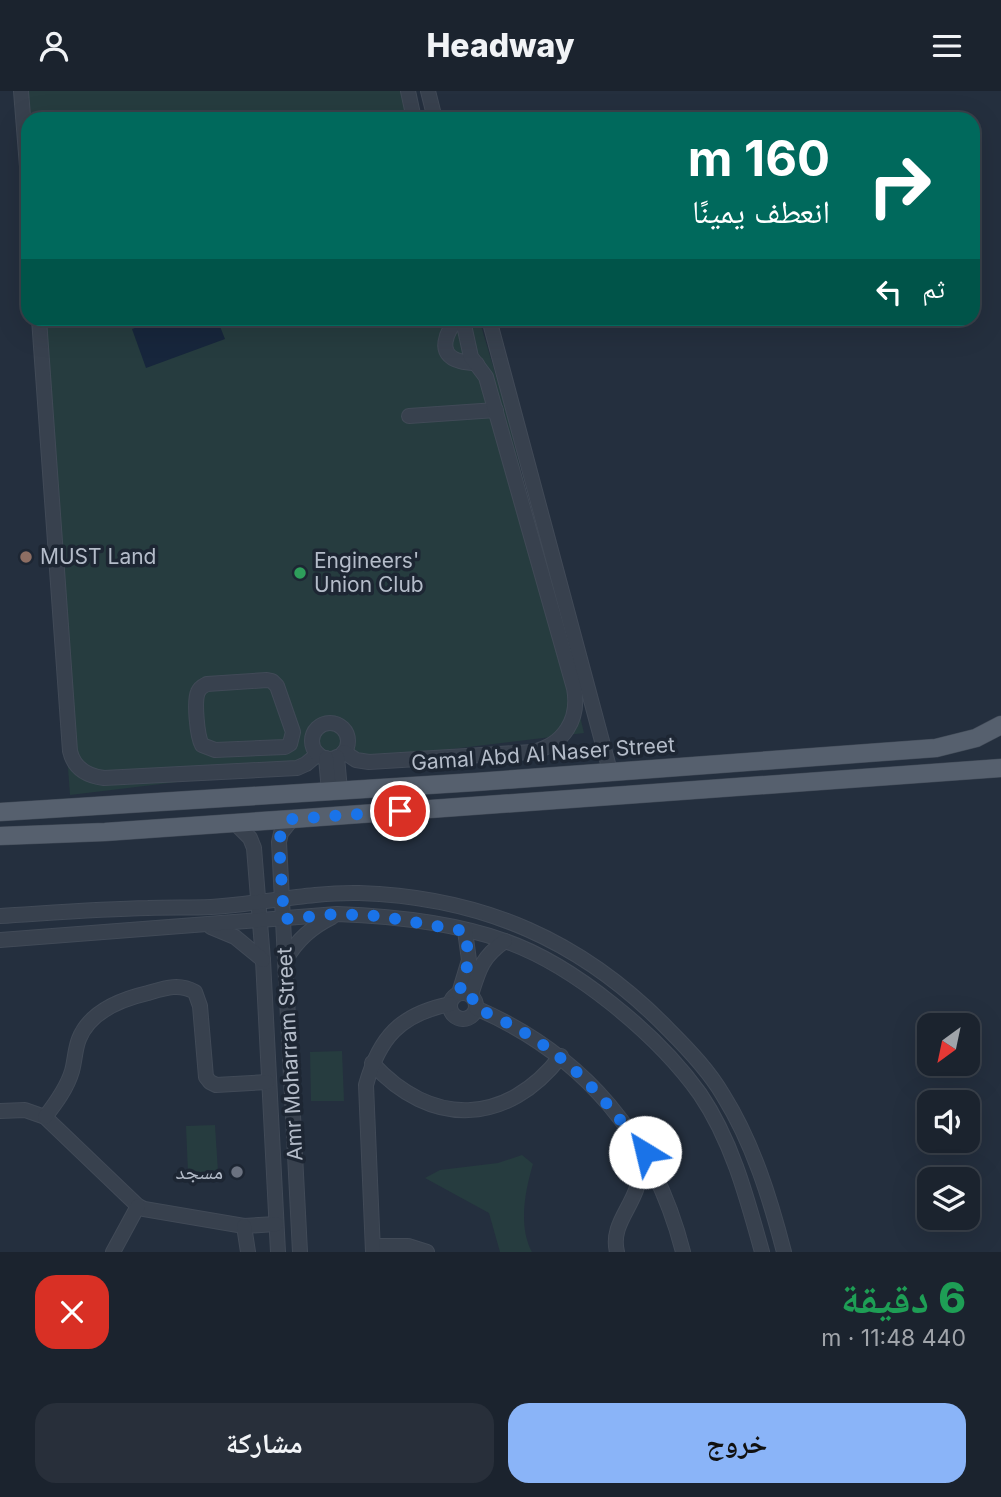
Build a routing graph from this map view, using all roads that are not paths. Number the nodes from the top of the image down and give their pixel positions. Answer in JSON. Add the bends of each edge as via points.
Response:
{"nodes":[{"id":1,"x":21,"y":91,"type":"edge"},
{"id":2,"x":408,"y":91,"type":"edge"},
{"id":3,"x":428,"y":91,"type":"edge"},
{"id":4,"x":23,"y":112,"type":"edge"},
{"id":5,"x":412,"y":112,"type":"edge"},
{"id":6,"x":433,"y":112,"type":"edge"},
{"id":7,"x":40,"y":326,"type":"edge"},
{"id":8,"x":452,"y":326,"type":"edge"},
{"id":9,"x":464,"y":326,"type":"edge"},
{"id":10,"x":491,"y":326,"type":"edge"},
{"id":11,"x":477,"y":364,"type":"junction"},
{"id":12,"x":496,"y":410,"type":"junction"},
{"id":13,"x":409,"y":416,"type":"dead end"},
{"id":14,"x":998,"y":731,"type":"edge"},
{"id":15,"x":293,"y":738,"type":"junction"},
{"id":16,"x":312,"y":738,"type":"junction"},
{"id":17,"x":331,"y":755,"type":"junction"},
{"id":18,"x":1001,"y":768,"type":"edge"},
{"id":19,"x":610,"y":771,"type":"junction"},
{"id":20,"x":476,"y":782,"type":"junction"},
{"id":21,"x":334,"y":791,"type":"junction"},
{"id":22,"x":481,"y":804,"type":"junction"},
{"id":23,"x":0,"y":812,"type":"edge"},
{"id":24,"x":292,"y":819,"type":"junction"},
{"id":25,"x":235,"y":823,"type":"junction"},
{"id":26,"x":0,"y":836,"type":"edge"},
{"id":27,"x":282,"y":899,"type":"junction"},
{"id":28,"x":258,"y":902,"type":"junction"},
{"id":29,"x":337,"y":914,"type":"junction"},
{"id":30,"x":0,"y":916,"type":"edge"},
{"id":31,"x":284,"y":919,"type":"junction"},
{"id":32,"x":260,"y":922,"type":"junction"},
{"id":33,"x":206,"y":926,"type":"junction"},
{"id":34,"x":465,"y":931,"type":"junction"},
{"id":35,"x":0,"y":940,"type":"edge"},
{"id":36,"x":505,"y":940,"type":"junction"},
{"id":37,"x":263,"y":960,"type":"junction"},
{"id":38,"x":285,"y":960,"type":"junction"},
{"id":39,"x":464,"y":1000,"type":"junction"},
{"id":40,"x":561,"y":1056,"type":"junction"},
{"id":41,"x":372,"y":1063,"type":"junction"},
{"id":42,"x":267,"y":1082,"type":"junction"},
{"id":43,"x":0,"y":1111,"type":"edge"},
{"id":44,"x":45,"y":1117,"type":"junction"},
{"id":45,"x":645,"y":1152,"type":"junction"},
{"id":46,"x":636,"y":1191,"type":"junction"},
{"id":47,"x":664,"y":1193,"type":"junction"},
{"id":48,"x":138,"y":1206,"type":"junction"},
{"id":49,"x":276,"y":1224,"type":"junction"},
{"id":50,"x":244,"y":1226,"type":"junction"},
{"id":51,"x":373,"y":1249,"type":"edge"},
{"id":52,"x":113,"y":1252,"type":"edge"},
{"id":53,"x":248,"y":1252,"type":"edge"},
{"id":54,"x":278,"y":1252,"type":"edge"},
{"id":55,"x":300,"y":1252,"type":"edge"},
{"id":56,"x":427,"y":1252,"type":"edge"},
{"id":57,"x":617,"y":1252,"type":"edge"},
{"id":58,"x":682,"y":1252,"type":"edge"},
{"id":59,"x":762,"y":1252,"type":"edge"},
{"id":60,"x":784,"y":1252,"type":"edge"}],
"edges":[{"from":1,"to":4,"type":"street"},
{"from":2,"to":5,"type":"street"},
{"from":3,"to":6,"type":"street"},
{"from":7,"to":17,"type":"street","via":[[62,655],[70,751],[76,764],[104,778],[297,768]]},
{"from":8,"to":11,"type":"street","via":[[446,333],[447,351],[453,358]]},
{"from":9,"to":11,"type":"street"},
{"from":10,"to":19,"type":"street"},
{"from":11,"to":12,"type":"street"},
{"from":12,"to":13,"type":"street"},
{"from":12,"to":17,"type":"street","via":[[575,688],[576,707],[570,725],[558,740],[532,752],[369,762]]},
{"from":14,"to":19,"type":"main road","name":"Gamal Abd Al Naser Street","via":[[936,748]]},
{"from":15,"to":15,"type":"street","via":[[285,747],[205,748],[198,736],[199,691],[207,684],[272,681]]},
{"from":15,"to":16,"type":"street"},
{"from":16,"to":17,"type":"street","via":[[312,744]]},
{"from":16,"to":17,"type":"street","via":[[322,724],[340,726],[348,741]]},
{"from":17,"to":21,"type":"street"},
{"from":18,"to":22,"type":"main road"},
{"from":19,"to":20,"type":"main road","name":"Gamal Abd Al Naser Street"},
{"from":20,"to":21,"type":"main road","name":"Gamal Abd Al Naser Street"},
{"from":20,"to":22,"type":"main road","via":[[482,790]]},
{"from":21,"to":23,"type":"main road","name":"Gamal Abd Al Naser Street"},
{"from":22,"to":24,"type":"main road"},
{"from":24,"to":25,"type":"main road"},
{"from":24,"to":27,"type":"street","name":"Amr Moharram Street","via":[[279,842]]},
{"from":25,"to":26,"type":"main road"},
{"from":25,"to":28,"type":"street","name":"Amr Moharram Street","via":[[254,848]]},
{"from":27,"to":28,"type":"street"},
{"from":27,"to":31,"type":"street","name":"Amr Moharram Street"},
{"from":27,"to":60,"type":"street","via":[[358,893],[482,911],[540,933],[594,966],[644,1004],[723,1094],[762,1177]]},
{"from":28,"to":30,"type":"street"},
{"from":28,"to":32,"type":"street","name":"Amr Moharram Street"},
{"from":29,"to":31,"type":"street"},
{"from":29,"to":34,"type":"street","via":[[379,916]]},
{"from":29,"to":38,"type":"street","via":[[306,932]]},
{"from":31,"to":32,"type":"street"},
{"from":31,"to":38,"type":"street","name":"Amr Moharram Street"},
{"from":32,"to":33,"type":"street"},
{"from":32,"to":37,"type":"street","name":"Amr Moharram Street"},
{"from":33,"to":35,"type":"street"},
{"from":33,"to":37,"type":"street","via":[[235,937]]},
{"from":34,"to":36,"type":"street"},
{"from":34,"to":39,"type":"street","via":[[469,960]]},
{"from":36,"to":39,"type":"street","via":[[482,961]]},
{"from":36,"to":59,"type":"street","via":[[550,961],[592,989],[668,1056],[700,1095],[724,1140],[744,1187]]},
{"from":37,"to":42,"type":"street","name":"Amr Moharram Street"},
{"from":38,"to":55,"type":"street","name":"Amr Moharram Street"},
{"from":39,"to":40,"type":"street"},
{"from":39,"to":41,"type":"street","via":[[412,1016],[383,1043]]},
{"from":40,"to":41,"type":"street","via":[[527,1091],[481,1109],[432,1105],[409,1096]]},
{"from":40,"to":45,"type":"street","via":[[607,1101]]},
{"from":41,"to":51,"type":"street","via":[[366,1085]]},
{"from":42,"to":44,"type":"street","via":[[210,1083],[195,992],[177,986],[126,998],[94,1019],[79,1038],[65,1089]]},
{"from":42,"to":49,"type":"street","name":"Amr Moharram Street"},
{"from":43,"to":44,"type":"street","via":[[25,1109]]},
{"from":44,"to":48,"type":"street"},
{"from":45,"to":46,"type":"street"},
{"from":45,"to":47,"type":"street"},
{"from":46,"to":47,"type":"street"},
{"from":46,"to":57,"type":"street","via":[[617,1229]]},
{"from":47,"to":58,"type":"street"},
{"from":48,"to":50,"type":"street"},
{"from":48,"to":52,"type":"street"},
{"from":49,"to":50,"type":"street"},
{"from":49,"to":54,"type":"street","name":"Amr Moharram Street"},
{"from":50,"to":53,"type":"street"},
{"from":51,"to":56,"type":"street","via":[[408,1246]]}]}
